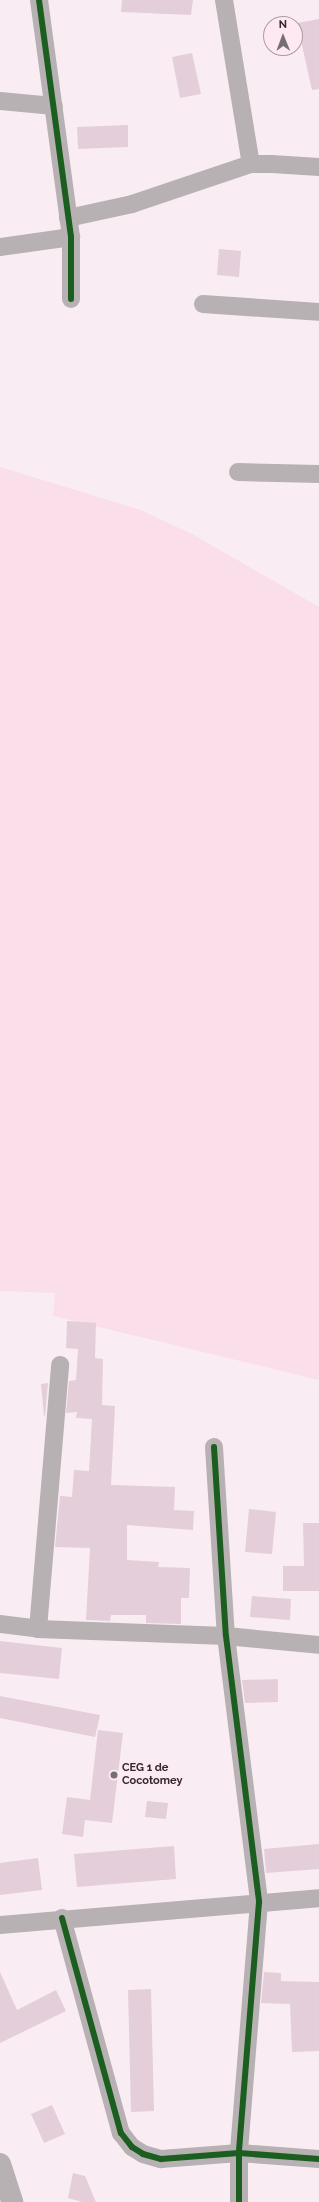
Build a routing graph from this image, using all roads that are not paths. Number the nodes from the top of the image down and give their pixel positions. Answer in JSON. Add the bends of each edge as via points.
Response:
{"nodes":[{"id":1,"x":39,"y":0,"type":"edge"},
{"id":2,"x":224,"y":0,"type":"edge"},
{"id":3,"x":0,"y":101,"type":"edge"},
{"id":4,"x":54,"y":106,"type":"junction"},
{"id":5,"x":251,"y":164,"type":"junction"},
{"id":6,"x":319,"y":167,"type":"edge"},
{"id":7,"x":68,"y":218,"type":"junction"},
{"id":8,"x":71,"y":237,"type":"junction"},
{"id":9,"x":0,"y":247,"type":"edge"},
{"id":10,"x":71,"y":299,"type":"dead end"},
{"id":11,"x":203,"y":304,"type":"dead end"},
{"id":12,"x":319,"y":312,"type":"edge"},
{"id":13,"x":238,"y":472,"type":"dead end"},
{"id":14,"x":319,"y":474,"type":"edge"},
{"id":15,"x":60,"y":1365,"type":"dead end"},
{"id":16,"x":214,"y":1447,"type":"dead end"},
{"id":17,"x":0,"y":1624,"type":"edge"},
{"id":18,"x":38,"y":1629,"type":"junction"},
{"id":19,"x":226,"y":1636,"type":"junction"},
{"id":20,"x":319,"y":1645,"type":"edge"},
{"id":21,"x":319,"y":1898,"type":"edge"},
{"id":22,"x":259,"y":1902,"type":"junction"},
{"id":23,"x":62,"y":1918,"type":"junction"},
{"id":24,"x":0,"y":1925,"type":"edge"},
{"id":25,"x":239,"y":2153,"type":"junction"},
{"id":26,"x":319,"y":2160,"type":"edge"},
{"id":27,"x":0,"y":2164,"type":"edge"},
{"id":28,"x":12,"y":2202,"type":"edge"},
{"id":29,"x":239,"y":2202,"type":"edge"}],
"edges":[{"from":1,"to":4,"type":"street"},
{"from":2,"to":5,"type":"street"},
{"from":3,"to":4,"type":"street"},
{"from":4,"to":7,"type":"street"},
{"from":5,"to":6,"type":"street"},
{"from":5,"to":7,"type":"street","via":[[132,204]]},
{"from":7,"to":8,"type":"street"},
{"from":8,"to":9,"type":"street"},
{"from":8,"to":10,"type":"street"},
{"from":11,"to":12,"type":"street"},
{"from":13,"to":14,"type":"street"},
{"from":15,"to":18,"type":"street"},
{"from":16,"to":19,"type":"street"},
{"from":17,"to":18,"type":"street"},
{"from":18,"to":19,"type":"street"},
{"from":19,"to":20,"type":"street"},
{"from":19,"to":22,"type":"street"},
{"from":21,"to":22,"type":"street"},
{"from":22,"to":23,"type":"street"},
{"from":22,"to":25,"type":"street"},
{"from":23,"to":24,"type":"street"},
{"from":23,"to":25,"type":"street","via":[[121,2133],[132,2147],[143,2154],[161,2159]]},
{"from":25,"to":26,"type":"street"},
{"from":25,"to":29,"type":"street"},
{"from":27,"to":28,"type":"main road"}]}
